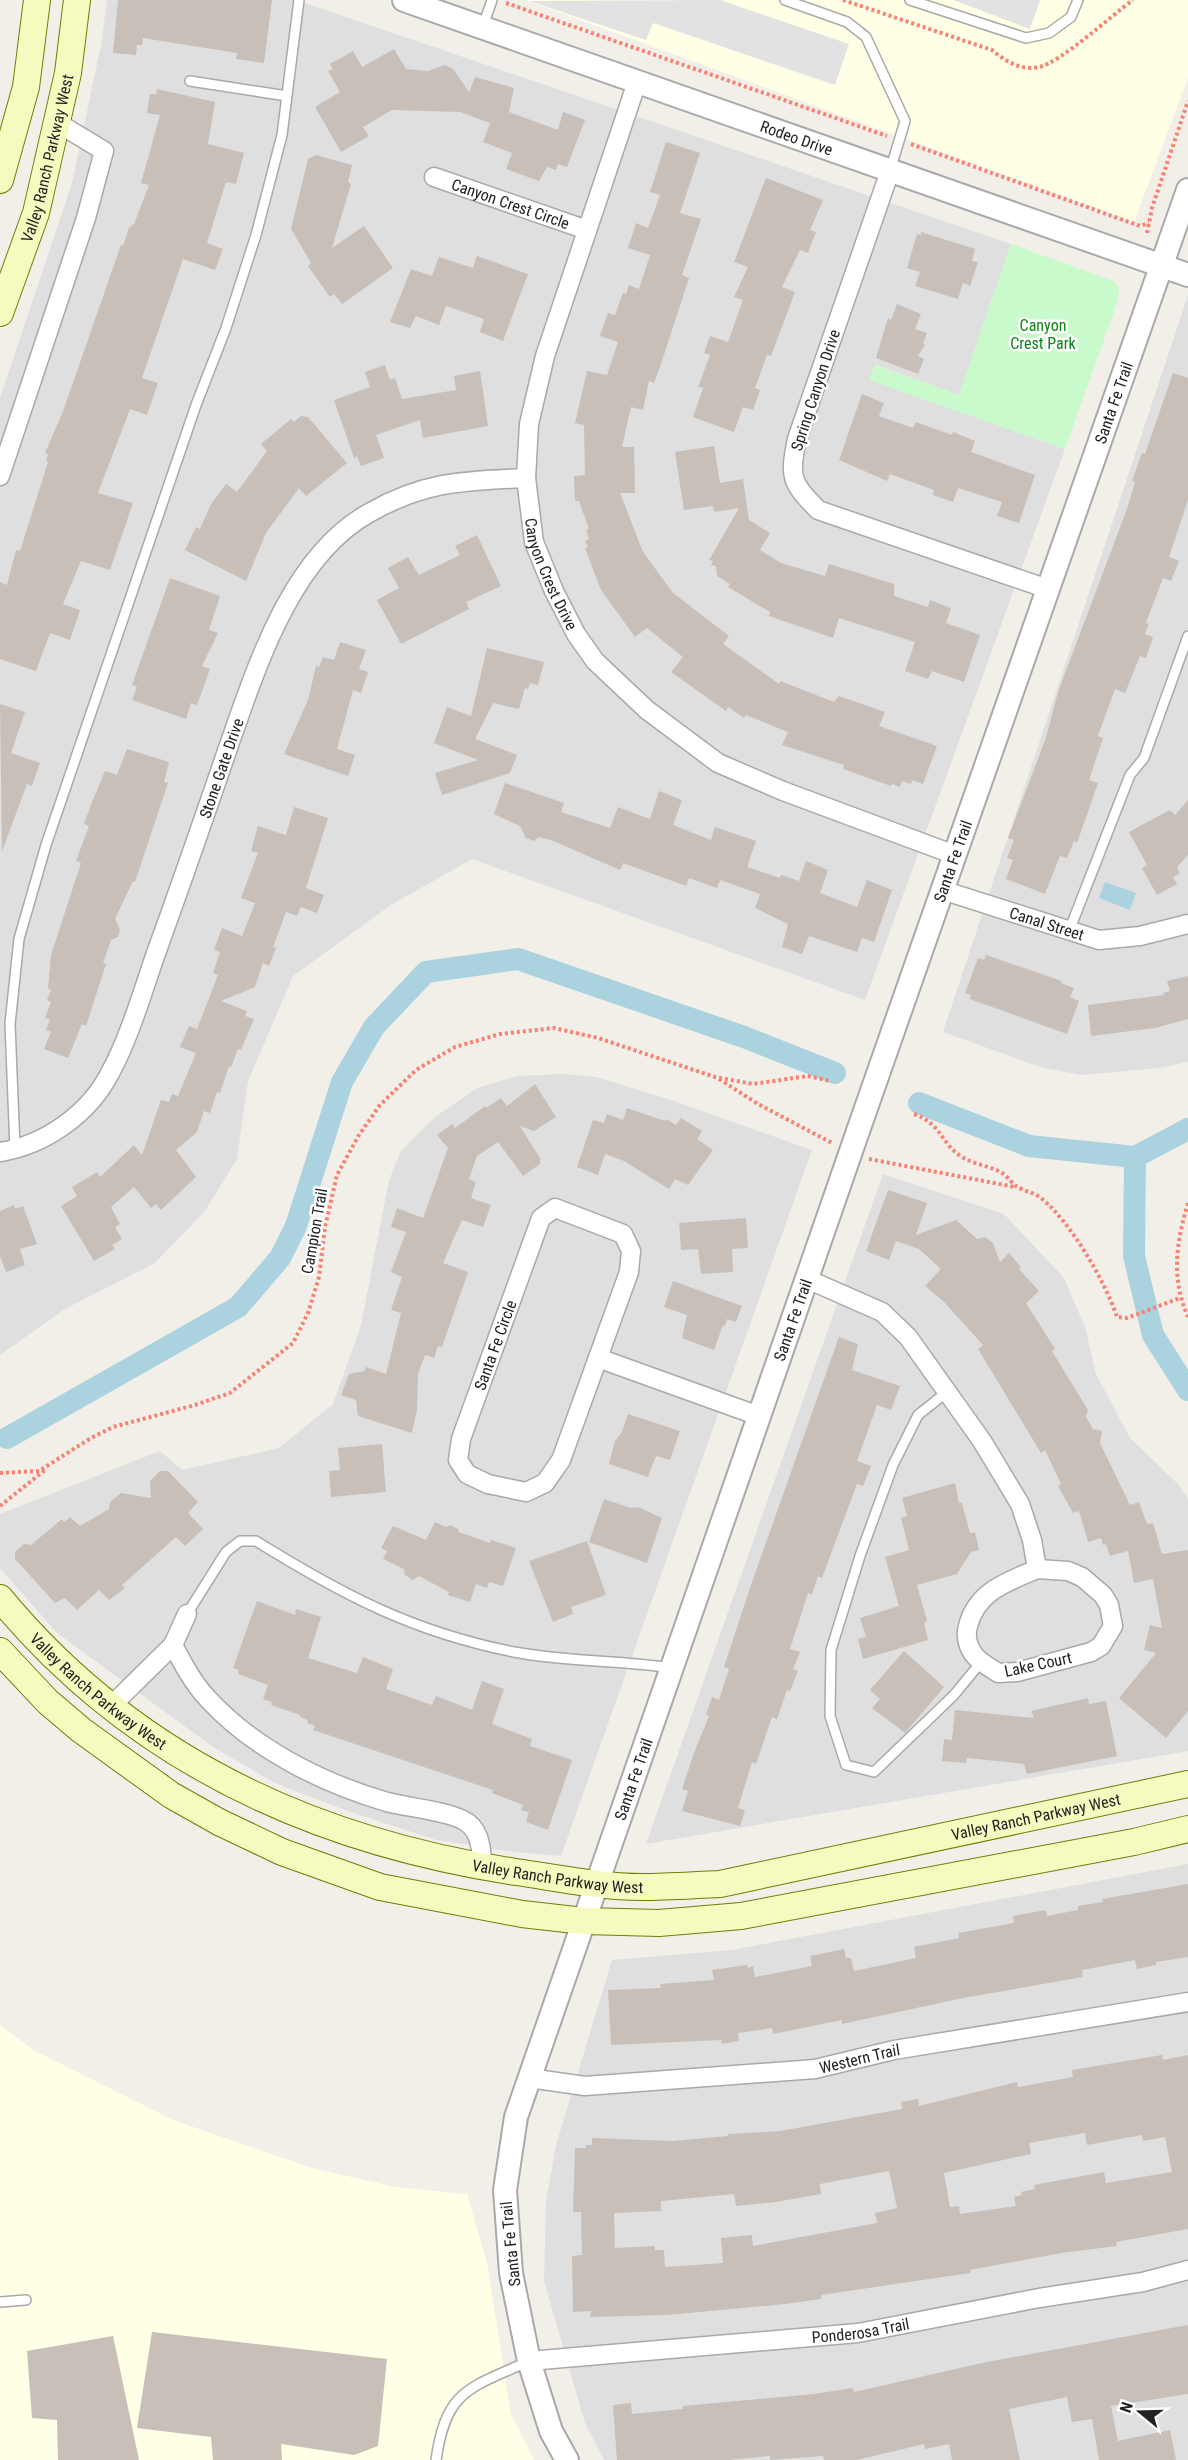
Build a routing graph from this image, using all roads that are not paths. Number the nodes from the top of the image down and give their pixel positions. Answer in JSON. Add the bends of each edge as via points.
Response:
{"nodes":[{"id":1,"x":37,"y":0,"type":"edge"},
{"id":2,"x":77,"y":0,"type":"edge"},
{"id":3,"x":299,"y":0,"type":"edge"},
{"id":4,"x":404,"y":0,"type":"edge"},
{"id":5,"x":492,"y":0,"type":"edge"},
{"id":6,"x":785,"y":0,"type":"edge"},
{"id":7,"x":910,"y":0,"type":"edge"},
{"id":8,"x":1078,"y":0,"type":"edge"},
{"id":9,"x":483,"y":28,"type":"junction"},
{"id":10,"x":190,"y":81,"type":"dead end"},
{"id":11,"x":637,"y":81,"type":"junction"},
{"id":12,"x":287,"y":96,"type":"junction"},
{"id":13,"x":58,"y":123,"type":"junction"},
{"id":14,"x":890,"y":171,"type":"junction"},
{"id":15,"x":434,"y":177,"type":"dead end"},
{"id":16,"x":0,"y":180,"type":"edge"},
{"id":17,"x":1188,"y":190,"type":"edge"},
{"id":18,"x":587,"y":230,"type":"junction"},
{"id":19,"x":1161,"y":266,"type":"junction"},
{"id":20,"x":1188,"y":275,"type":"edge"},
{"id":21,"x":0,"y":313,"type":"edge"},
{"id":22,"x":0,"y":476,"type":"edge"},
{"id":23,"x":526,"y":478,"type":"junction"},
{"id":24,"x":1048,"y":589,"type":"junction"},
{"id":25,"x":1188,"y":636,"type":"edge"},
{"id":26,"x":955,"y":855,"type":"junction"},
{"id":27,"x":942,"y":890,"type":"junction"},
{"id":28,"x":1188,"y":924,"type":"edge"},
{"id":29,"x":1069,"y":931,"type":"junction"},
{"id":30,"x":5,"y":1024,"type":"edge"},
{"id":31,"x":8,"y":1151,"type":"edge"},
{"id":32,"x":807,"y":1279,"type":"junction"},
{"id":33,"x":598,"y":1358,"type":"junction"},
{"id":34,"x":947,"y":1392,"type":"junction"},
{"id":35,"x":759,"y":1416,"type":"junction"},
{"id":36,"x":1037,"y":1569,"type":"junction"},
{"id":37,"x":0,"y":1598,"type":"edge"},
{"id":38,"x":187,"y":1614,"type":"joint"},
{"id":39,"x":173,"y":1645,"type":"junction"},
{"id":40,"x":0,"y":1651,"type":"edge"},
{"id":41,"x":982,"y":1661,"type":"junction"},
{"id":42,"x":672,"y":1668,"type":"junction"},
{"id":43,"x":111,"y":1706,"type":"junction"},
{"id":44,"x":1188,"y":1784,"type":"edge"},
{"id":45,"x":1188,"y":1830,"type":"edge"},
{"id":46,"x":483,"y":1867,"type":"junction"},
{"id":47,"x":597,"y":1884,"type":"junction"},
{"id":48,"x":584,"y":1921,"type":"junction"},
{"id":49,"x":1188,"y":2002,"type":"edge"},
{"id":50,"x":529,"y":2078,"type":"junction"},
{"id":51,"x":1188,"y":2270,"type":"edge"},
{"id":52,"x":26,"y":2300,"type":"dead end"},
{"id":53,"x":0,"y":2302,"type":"edge"},
{"id":54,"x":529,"y":2361,"type":"junction"},
{"id":55,"x":436,"y":2460,"type":"edge"},
{"id":56,"x":567,"y":2460,"type":"edge"}],
"edges":[{"from":1,"to":16,"type":"main road","via":[[26,87]]},
{"from":2,"to":13,"type":"main road","name":"Valley Ranch Parkway West"},
{"from":3,"to":12,"type":"lane"},
{"from":4,"to":9,"type":"street","name":"Rodeo Drive"},
{"from":5,"to":9,"type":"lane"},
{"from":6,"to":14,"type":"lane","via":[[847,22],[866,37],[905,121]]},
{"from":7,"to":8,"type":"lane","via":[[1026,38],[1049,33],[1071,17]]},
{"from":9,"to":11,"type":"street","name":"Rodeo Drive"},
{"from":10,"to":12,"type":"lane"},
{"from":11,"to":14,"type":"street","name":"Rodeo Drive"},
{"from":11,"to":18,"type":"street","name":"Canyon Crest Drive"},
{"from":12,"to":30,"type":"lane","via":[[282,135],[262,213],[226,328],[196,405],[46,845],[19,939]]},
{"from":13,"to":21,"type":"main road","name":"Valley Ranch Parkway West","via":[[36,213]]},
{"from":13,"to":22,"type":"street","via":[[104,152]]},
{"from":14,"to":19,"type":"street","name":"Rodeo Drive"},
{"from":14,"to":24,"type":"street","name":"Spring Canyon Drive","via":[[797,439],[792,465],[796,488],[818,510]]},
{"from":15,"to":18,"type":"street","name":"Canyon Crest Circle"},
{"from":17,"to":19,"type":"street","name":"Santa Fe Trail"},
{"from":18,"to":23,"type":"street","name":"Canyon Crest Drive","via":[[545,356],[530,424]]},
{"from":19,"to":20,"type":"street","name":"Rodeo Drive"},
{"from":19,"to":24,"type":"street","name":"Santa Fe Trail"},
{"from":23,"to":26,"type":"street","name":"Canyon Crest Drive","via":[[534,542],[576,634],[595,661],[647,710],[718,763]]},
{"from":23,"to":31,"type":"street","name":"Stone Gate Drive","via":[[447,482],[411,492],[358,521],[332,542],[297,585],[265,644],[110,1074],[63,1127]]},
{"from":24,"to":26,"type":"street","name":"Santa Fe Trail"},
{"from":25,"to":29,"type":"lane","via":[[1144,758],[1130,775]]},
{"from":26,"to":27,"type":"street","name":"Santa Fe Trail"},
{"from":27,"to":29,"type":"street","name":"Canal Street"},
{"from":27,"to":32,"type":"street","name":"Santa Fe Trail","bridge":true},
{"from":28,"to":29,"type":"street","name":"Canal Street","via":[[1140,936],[1099,940]]},
{"from":30,"to":31,"type":"lane"},
{"from":32,"to":34,"type":"street","via":[[856,1299],[896,1324]]},
{"from":32,"to":35,"type":"street","name":"Santa Fe Trail"},
{"from":33,"to":33,"type":"street","name":"Santa Fe Circle","via":[[629,1272],[631,1251],[623,1234],[555,1208],[541,1218],[462,1439],[458,1460],[467,1474],[488,1484],[526,1492],[545,1483],[561,1460]]},
{"from":33,"to":35,"type":"street"},
{"from":34,"to":36,"type":"street","via":[[1020,1504]]},
{"from":34,"to":41,"type":"lane","via":[[918,1415],[893,1465],[831,1650],[830,1716],[846,1766],[874,1772],[954,1695]]},
{"from":35,"to":42,"type":"street","name":"Santa Fe Trail"},
{"from":36,"to":41,"type":"street","name":"Lake Court","via":[[997,1587],[975,1606],[966,1634],[975,1656]]},
{"from":36,"to":41,"type":"street","name":"Lake Court","via":[[1068,1571],[1103,1594],[1110,1605],[1113,1626],[1107,1637],[1091,1652],[1017,1672],[998,1673]]},
{"from":37,"to":43,"type":"main road","name":"Valley Ranch Parkway West","via":[[67,1671]]},
{"from":38,"to":39,"type":"street"},
{"from":38,"to":42,"type":"lane","via":[[226,1552],[240,1541],[256,1541],[358,1600],[441,1634],[515,1652]]},
{"from":39,"to":43,"type":"street"},
{"from":39,"to":46,"type":"street","via":[[207,1698],[259,1742],[340,1786],[462,1820],[475,1829]]},
{"from":40,"to":48,"type":"main road","via":[[48,1702],[136,1772],[171,1795],[282,1852],[381,1887],[480,1907]]},
{"from":42,"to":47,"type":"street","name":"Santa Fe Trail"},
{"from":43,"to":46,"type":"main road","name":"Valley Ranch Parkway West","via":[[161,1745],[251,1795],[314,1822],[400,1850]]},
{"from":44,"to":47,"type":"main road","name":"Valley Ranch Parkway West","via":[[720,1884]]},
{"from":45,"to":48,"type":"main road","via":[[741,1916],[659,1923]]},
{"from":46,"to":47,"type":"main road","name":"Valley Ranch Parkway West"},
{"from":47,"to":48,"type":"street","name":"Santa Fe Trail"},
{"from":48,"to":50,"type":"street","name":"Santa Fe Trail"},
{"from":49,"to":50,"type":"street","name":"Western Trail","via":[[894,2050],[815,2069],[585,2086]]},
{"from":50,"to":54,"type":"street","name":"Santa Fe Trail","via":[[516,2117],[505,2190],[511,2273]]},
{"from":51,"to":54,"type":"street","name":"Ponderosa Trail","via":[[1143,2282],[858,2333]]},
{"from":52,"to":53,"type":"lane"},
{"from":54,"to":55,"type":"lane","via":[[470,2388],[449,2409]]},
{"from":54,"to":56,"type":"street","name":"Santa Fe Trail","via":[[550,2431]]}]}
